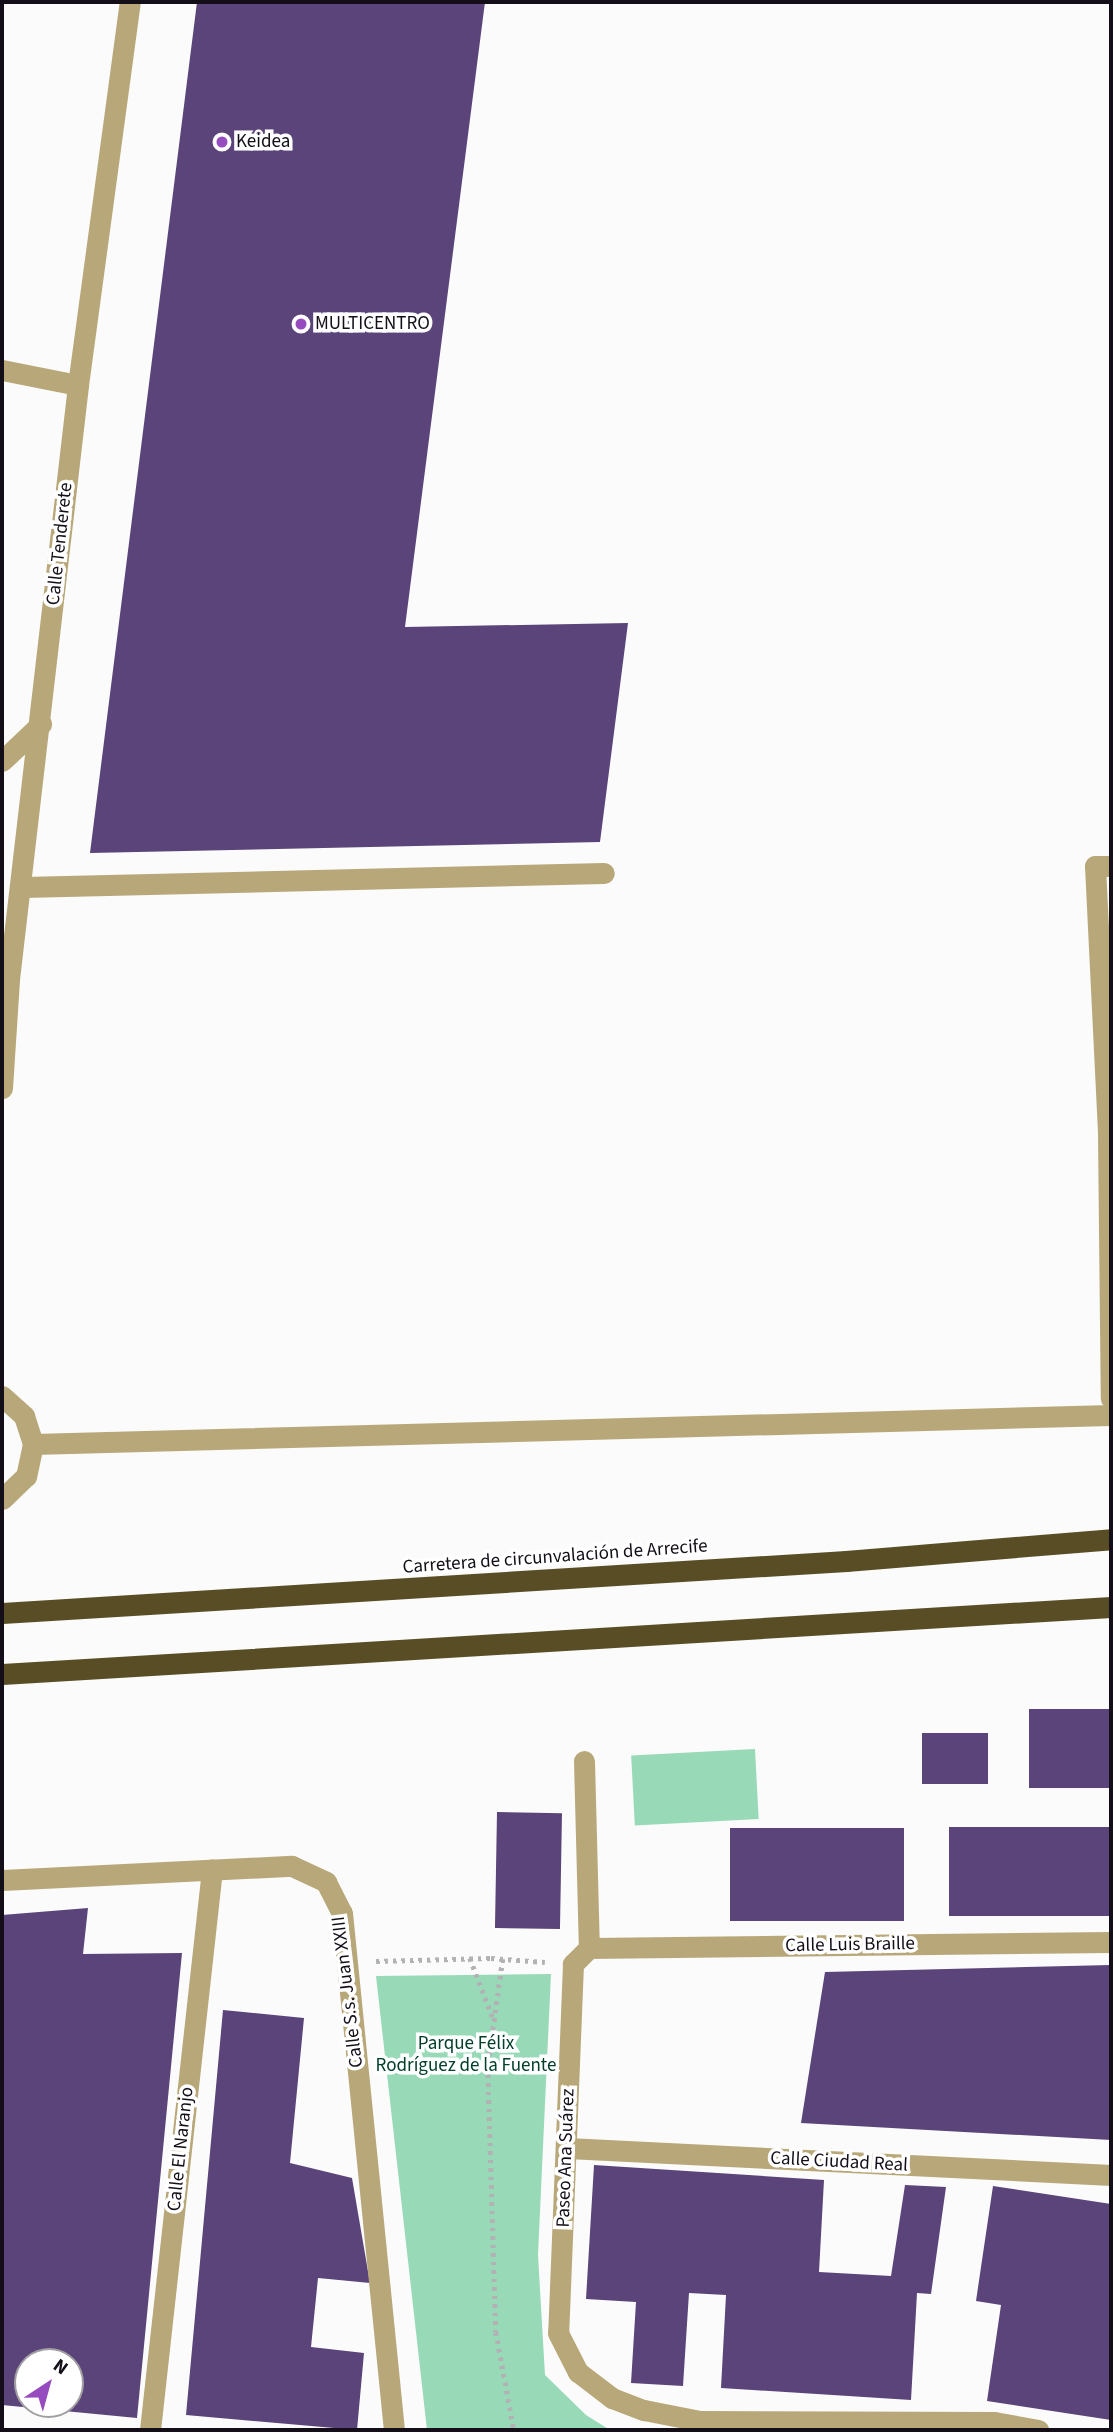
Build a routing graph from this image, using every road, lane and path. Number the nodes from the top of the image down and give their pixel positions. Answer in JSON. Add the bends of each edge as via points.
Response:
{"nodes":[{"id":1,"x":130,"y":2,"type":"edge"},
{"id":2,"x":2,"y":370,"type":"edge"},
{"id":3,"x":78,"y":385,"type":"junction"},
{"id":4,"x":41,"y":724,"type":"junction"},
{"id":5,"x":2,"y":761,"type":"edge"},
{"id":6,"x":1103,"y":866,"type":"edge"},
{"id":7,"x":604,"y":873,"type":"dead end"},
{"id":8,"x":23,"y":887,"type":"junction"},
{"id":9,"x":4,"y":983,"type":"edge"},
{"id":10,"x":2,"y":1088,"type":"edge"},
{"id":11,"x":1109,"y":1133,"type":"edge"},
{"id":12,"x":2,"y":1396,"type":"edge"},
{"id":13,"x":1111,"y":1398,"type":"edge"},
{"id":14,"x":1111,"y":1415,"type":"edge"},
{"id":15,"x":33,"y":1444,"type":"junction"},
{"id":16,"x":2,"y":1499,"type":"edge"},
{"id":17,"x":1111,"y":1539,"type":"edge"},
{"id":18,"x":1111,"y":1607,"type":"edge"},
{"id":19,"x":2,"y":1613,"type":"edge"},
{"id":20,"x":9,"y":1674,"type":"edge"},
{"id":21,"x":584,"y":1761,"type":"dead end"},
{"id":22,"x":212,"y":1869,"type":"junction"},
{"id":23,"x":2,"y":1880,"type":"edge"},
{"id":24,"x":1111,"y":1942,"type":"edge"},
{"id":25,"x":589,"y":1948,"type":"junction"},
{"id":26,"x":470,"y":1958,"type":"junction"},
{"id":27,"x":503,"y":1959,"type":"junction"},
{"id":28,"x":347,"y":1962,"type":"junction"},
{"id":29,"x":573,"y":1964,"type":"junction"},
{"id":30,"x":494,"y":2022,"type":"junction"},
{"id":31,"x":568,"y":2148,"type":"junction"},
{"id":32,"x":1111,"y":2175,"type":"edge"},
{"id":33,"x":699,"y":2426,"type":"edge"},
{"id":34,"x":150,"y":2430,"type":"edge"},
{"id":35,"x":394,"y":2430,"type":"edge"},
{"id":36,"x":514,"y":2430,"type":"edge"},
{"id":37,"x":1038,"y":2430,"type":"edge"}],
"edges":[{"from":1,"to":3,"type":"street","name":"Calle Tenderete"},
{"from":2,"to":3,"type":"street"},
{"from":3,"to":4,"type":"street","name":"Calle Tenderete"},
{"from":4,"to":5,"type":"street"},
{"from":4,"to":8,"type":"street","name":"Calle Tenderete"},
{"from":6,"to":11,"type":"street"},
{"from":7,"to":8,"type":"street"},
{"from":8,"to":9,"type":"street","name":"Calle Tenderete"},
{"from":9,"to":10,"type":"street","name":"Calle Tenderete"},
{"from":11,"to":13,"type":"street"},
{"from":12,"to":15,"type":"street","via":[[24,1416]]},
{"from":14,"to":15,"type":"street"},
{"from":15,"to":16,"type":"street","via":[[26,1476]]},
{"from":17,"to":19,"type":"highway","name":"Carretera de circunvalación de Arrecife","via":[[846,1561]]},
{"from":18,"to":20,"type":"highway"},
{"from":21,"to":25,"type":"street"},
{"from":22,"to":23,"type":"street","name":"Calle S.s. Juan XXIII"},
{"from":22,"to":28,"type":"street","name":"Calle S.s. Juan XXIII","via":[[292,1866],[326,1882],[342,1913]]},
{"from":22,"to":34,"type":"street","name":"Calle El Naranjo"},
{"from":24,"to":25,"type":"street","name":"Calle Luis Braille"},
{"from":25,"to":29,"type":"street"},
{"from":26,"to":27,"type":"path"},
{"from":26,"to":28,"type":"path"},
{"from":26,"to":30,"type":"path"},
{"from":27,"to":29,"type":"path"},
{"from":27,"to":30,"type":"path"},
{"from":28,"to":35,"type":"street","name":"Calle S.s. Juan XXIII"},
{"from":29,"to":31,"type":"street","name":"Paseo Ana Suárez"},
{"from":30,"to":36,"type":"path","via":[[488,2066],[496,2332]]},
{"from":31,"to":32,"type":"street","name":"Calle Ciudad Real"},
{"from":31,"to":33,"type":"street","name":"Paseo Ana Suárez","via":[[558,2333],[578,2372],[612,2398]]},
{"from":33,"to":37,"type":"street","name":"Paseo Ana Suárez","via":[[994,2422]]}]}
